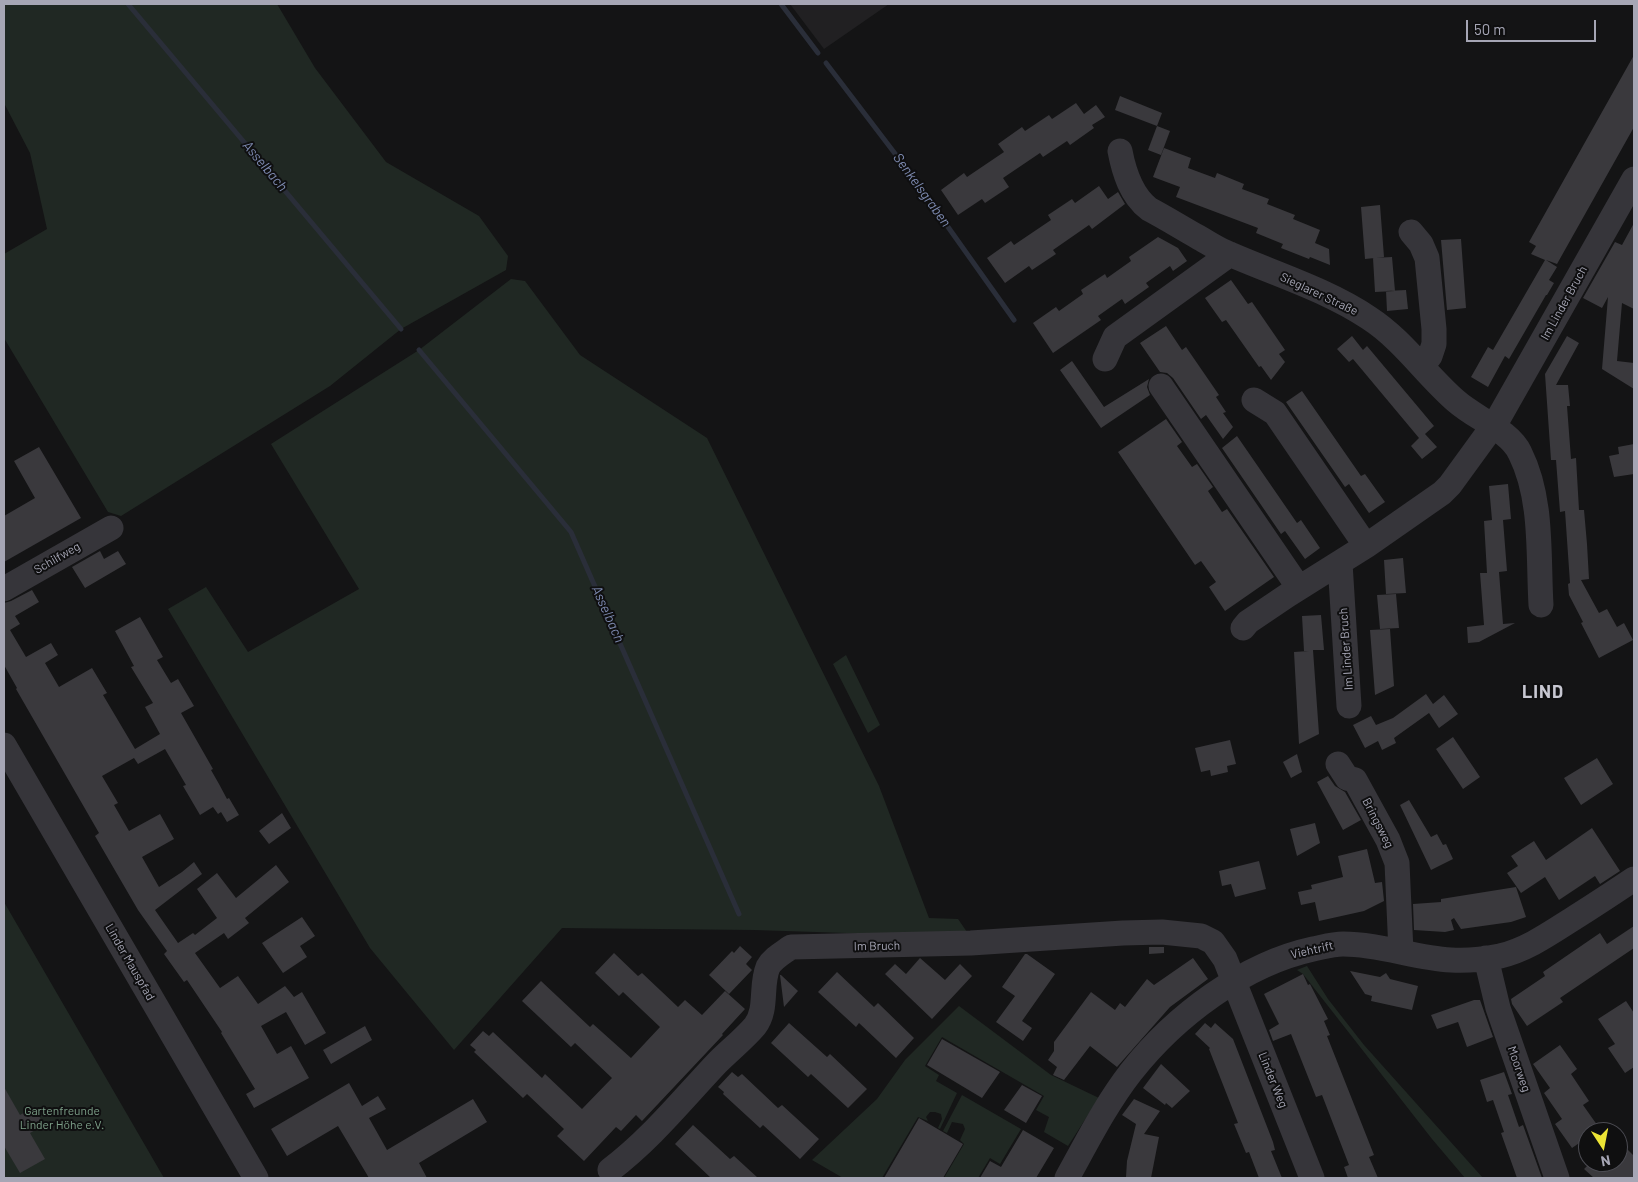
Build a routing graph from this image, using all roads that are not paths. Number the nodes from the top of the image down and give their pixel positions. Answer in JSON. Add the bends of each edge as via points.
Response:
{"nodes":[{"id":1,"x":1120,"y":151,"type":"dead end"},
{"id":2,"x":1634,"y":179,"type":"edge"},
{"id":3,"x":1411,"y":232,"type":"dead end"},
{"id":4,"x":1230,"y":254,"type":"junction"},
{"id":5,"x":1105,"y":359,"type":"dead end"},
{"id":6,"x":1422,"y":366,"type":"junction"},
{"id":7,"x":1161,"y":386,"type":"dead end"},
{"id":8,"x":1254,"y":400,"type":"dead end"},
{"id":9,"x":1493,"y":427,"type":"junction"},
{"id":10,"x":111,"y":528,"type":"dead end"},
{"id":11,"x":1366,"y":546,"type":"junction"},
{"id":12,"x":1340,"y":563,"type":"junction"},
{"id":13,"x":1299,"y":588,"type":"junction"},
{"id":14,"x":4,"y":589,"type":"edge"},
{"id":15,"x":1541,"y":605,"type":"dead end"},
{"id":16,"x":1243,"y":628,"type":"dead end"},
{"id":17,"x":1349,"y":706,"type":"dead end"},
{"id":18,"x":4,"y":746,"type":"edge"},
{"id":19,"x":1338,"y":764,"type":"dead end"},
{"id":20,"x":1634,"y":879,"type":"edge"},
{"id":21,"x":1401,"y":952,"type":"junction"},
{"id":22,"x":1486,"y":958,"type":"junction"},
{"id":23,"x":1234,"y":982,"type":"junction"},
{"id":24,"x":610,"y":1170,"type":"dead end"},
{"id":25,"x":256,"y":1178,"type":"edge"},
{"id":26,"x":1066,"y":1178,"type":"edge"},
{"id":27,"x":1312,"y":1178,"type":"edge"},
{"id":28,"x":1557,"y":1178,"type":"edge"}],
"edges":[{"from":1,"to":4,"type":"street","name":"Sieglarer Straße","via":[[1128,180],[1145,205]]},
{"from":2,"to":9,"type":"street","name":"Im Linder Bruch"},
{"from":3,"to":6,"type":"street","via":[[1422,244],[1427,258],[1434,329],[1434,344]]},
{"from":4,"to":5,"type":"street","via":[[1115,337]]},
{"from":4,"to":6,"type":"street","name":"Sieglarer Straße","via":[[1352,307],[1371,319]]},
{"from":6,"to":9,"type":"street","name":"Sieglarer Straße","via":[[1456,401]]},
{"from":7,"to":13,"type":"street"},
{"from":8,"to":11,"type":"street","via":[[1275,414]]},
{"from":9,"to":11,"type":"street","name":"Im Linder Bruch","via":[[1442,493]]},
{"from":9,"to":15,"type":"street","via":[[1520,450],[1527,468],[1536,512]]},
{"from":10,"to":14,"type":"street","name":"Schilfweg"},
{"from":11,"to":12,"type":"street","name":"Im Linder Bruch"},
{"from":12,"to":13,"type":"street","name":"Im Linder Bruch"},
{"from":12,"to":17,"type":"street","name":"Im Linder Bruch"},
{"from":13,"to":16,"type":"street","name":"Im Linder Bruch"},
{"from":18,"to":25,"type":"street","name":"Linder Mauspfad"},
{"from":19,"to":21,"type":"street","name":"Bringsweg","via":[[1347,778],[1356,780],[1397,863]]},
{"from":20,"to":22,"type":"street","name":"Viehtrift","via":[[1534,943],[1502,956]]},
{"from":21,"to":22,"type":"street","name":"Viehtrift","via":[[1450,960]]},
{"from":21,"to":23,"type":"street","name":"Viehtrift","via":[[1367,945],[1326,946],[1278,959]]},
{"from":22,"to":28,"type":"street","name":"Moorweg","via":[[1498,1008]]},
{"from":23,"to":24,"type":"street","name":"Im Bruch","via":[[1225,958],[1212,942],[1201,936],[1162,932],[970,943],[791,948],[776,957],[768,967],[763,1010],[756,1024],[651,1135]]},
{"from":23,"to":26,"type":"street","name":"Viehtrift","via":[[1186,1016],[1131,1072]]},
{"from":23,"to":27,"type":"street","name":"Linder Weg"}]}
